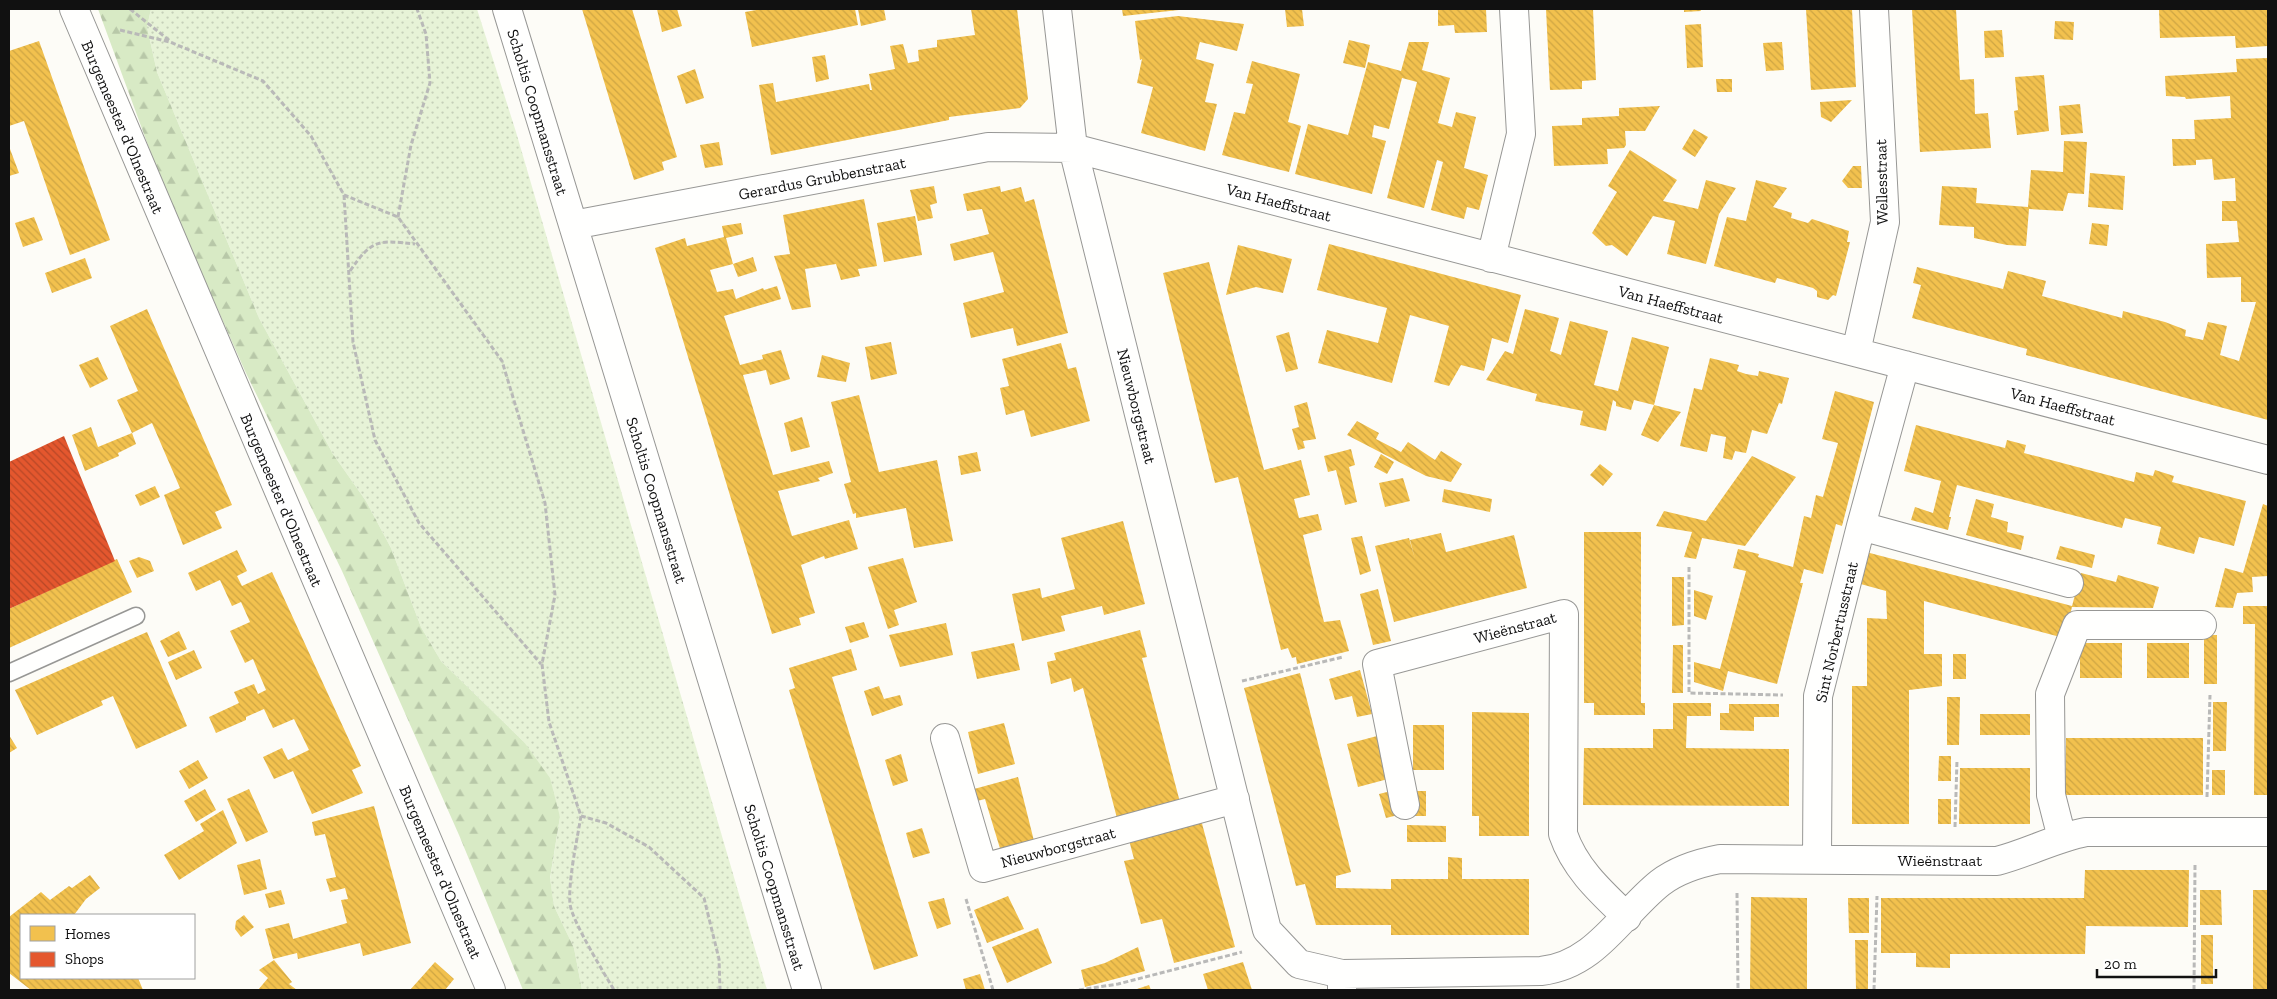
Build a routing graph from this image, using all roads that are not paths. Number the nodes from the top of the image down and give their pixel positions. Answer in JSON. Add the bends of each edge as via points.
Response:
{"nodes":[{"id":1,"x":74,"y":9,"type":"edge"},
{"id":2,"x":507,"y":9,"type":"edge"},
{"id":3,"x":1057,"y":9,"type":"edge"},
{"id":4,"x":1514,"y":9,"type":"edge"},
{"id":5,"x":1874,"y":9,"type":"edge"},
{"id":6,"x":1073,"y":148,"type":"junction"},
{"id":7,"x":573,"y":224,"type":"junction"},
{"id":8,"x":1491,"y":258,"type":"junction"},
{"id":9,"x":1856,"y":352,"type":"junction"},
{"id":10,"x":1905,"y":365,"type":"junction"},
{"id":11,"x":2268,"y":460,"type":"edge"},
{"id":12,"x":1861,"y":526,"type":"junction"},
{"id":13,"x":2069,"y":583,"type":"dead end"},
{"id":14,"x":136,"y":616,"type":"dead end"},
{"id":15,"x":2202,"y":625,"type":"dead end"},
{"id":16,"x":9,"y":673,"type":"edge"},
{"id":17,"x":945,"y":738,"type":"dead end"},
{"id":18,"x":1235,"y":799,"type":"junction"},
{"id":19,"x":1405,"y":805,"type":"dead end"},
{"id":20,"x":2268,"y":832,"type":"edge"},
{"id":21,"x":2062,"y":838,"type":"junction"},
{"id":22,"x":1817,"y":859,"type":"junction"},
{"id":23,"x":1627,"y":918,"type":"junction"},
{"id":24,"x":1342,"y":982,"type":"edge"},
{"id":25,"x":491,"y":990,"type":"edge"},
{"id":26,"x":807,"y":990,"type":"edge"}],
"edges":[{"from":1,"to":25,"type":"street","name":"Burgemeester d'Olnestraat"},
{"from":2,"to":7,"type":"street","name":"Scholtis Coopmansstraat"},
{"from":3,"to":6,"type":"street","name":"Nieuwborgstraat"},
{"from":4,"to":8,"type":"street","via":[[1521,134]]},
{"from":5,"to":9,"type":"street","name":"Wellesstraat","via":[[1885,222]]},
{"from":6,"to":7,"type":"street","name":"Gerardus Grubbenstraat","via":[[988,147]]},
{"from":6,"to":8,"type":"street","name":"Van Haeffstraat"},
{"from":6,"to":18,"type":"street","name":"Nieuwborgstraat"},
{"from":7,"to":26,"type":"street","name":"Scholtis Coopmansstraat"},
{"from":8,"to":9,"type":"street","name":"Van Haeffstraat"},
{"from":9,"to":10,"type":"street","name":"Van Haeffstraat"},
{"from":10,"to":11,"type":"street","name":"Van Haeffstraat"},
{"from":10,"to":12,"type":"street","name":"Sint Norbertusstraat"},
{"from":12,"to":13,"type":"street"},
{"from":12,"to":22,"type":"street","name":"Sint Norbertusstraat","via":[[1818,696]]},
{"from":14,"to":16,"type":"lane"},
{"from":15,"to":21,"type":"street","via":[[2077,625],[2050,694],[2051,795]]},
{"from":17,"to":18,"type":"street","name":"Nieuwborgstraat","via":[[983,868]]},
{"from":18,"to":24,"type":"street","name":"Nieuwborgstraat","via":[[1267,930],[1299,964]]},
{"from":19,"to":23,"type":"street","name":"Wieënstraat","via":[[1377,664],[1564,614],[1563,834],[1582,872]]},
{"from":20,"to":21,"type":"street","name":"Wieënstraat","via":[[2086,832]]},
{"from":21,"to":22,"type":"street","name":"Wieënstraat","via":[[1998,861]]},
{"from":22,"to":23,"type":"street","name":"Wieënstraat","via":[[1704,862],[1661,882]]},
{"from":23,"to":24,"type":"street","name":"Wieënstraat","via":[[1580,959],[1553,970]]}]}
